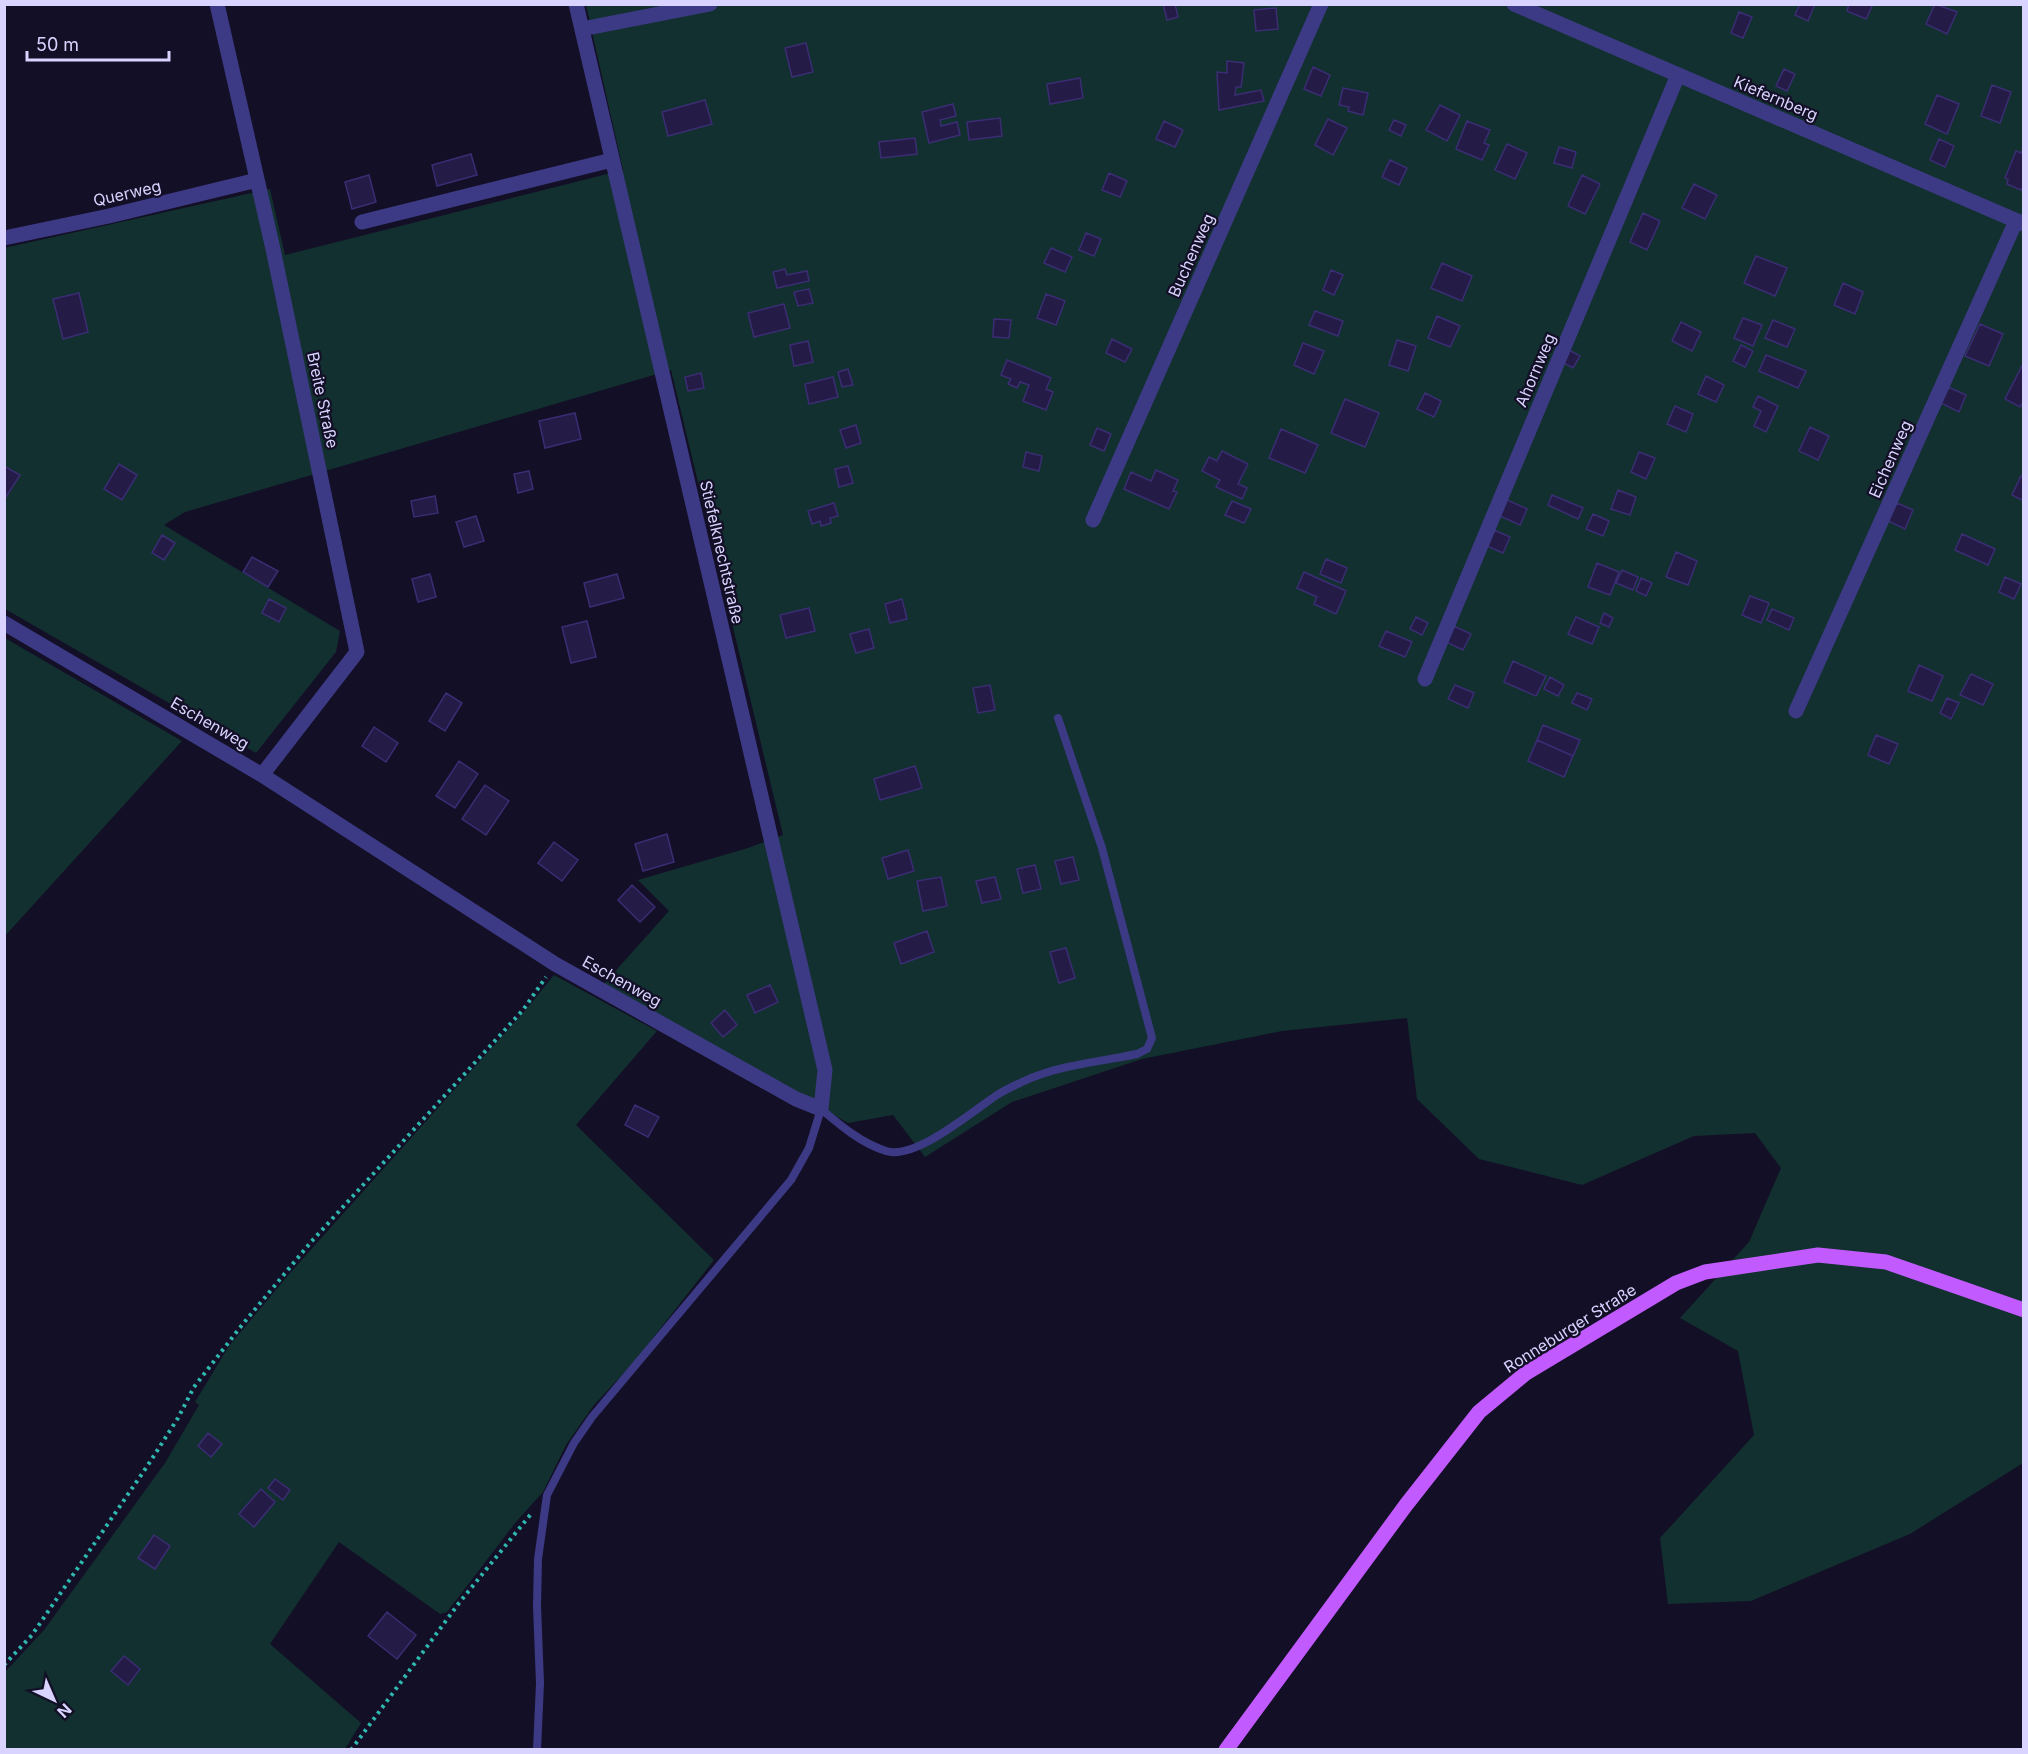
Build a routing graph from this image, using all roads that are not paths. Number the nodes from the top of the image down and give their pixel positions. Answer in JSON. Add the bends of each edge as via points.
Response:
{"nodes":[{"id":1,"x":217,"y":4,"type":"edge"},
{"id":2,"x":576,"y":4,"type":"edge"},
{"id":3,"x":710,"y":4,"type":"edge"},
{"id":4,"x":1321,"y":4,"type":"edge"},
{"id":5,"x":1514,"y":4,"type":"edge"},
{"id":6,"x":582,"y":29,"type":"junction"},
{"id":7,"x":1678,"y":75,"type":"junction"},
{"id":8,"x":612,"y":160,"type":"junction"},
{"id":9,"x":257,"y":180,"type":"junction"},
{"id":10,"x":362,"y":222,"type":"dead end"},
{"id":11,"x":2020,"y":223,"type":"edge"},
{"id":12,"x":4,"y":238,"type":"edge"},
{"id":13,"x":1093,"y":520,"type":"dead end"},
{"id":14,"x":4,"y":623,"type":"edge"},
{"id":15,"x":1425,"y":679,"type":"dead end"},
{"id":16,"x":1796,"y":711,"type":"dead end"},
{"id":17,"x":1058,"y":718,"type":"dead end"},
{"id":18,"x":262,"y":775,"type":"junction"},
{"id":19,"x":821,"y":1109,"type":"junction"},
{"id":20,"x":2024,"y":1310,"type":"edge"},
{"id":21,"x":537,"y":1749,"type":"edge"},
{"id":22,"x":1226,"y":1749,"type":"edge"}],
"edges":[{"from":1,"to":9,"type":"street","name":"Breite Straße"},
{"from":2,"to":6,"type":"street","name":"Stiefelknechtstraße"},
{"from":3,"to":6,"type":"street"},
{"from":4,"to":13,"type":"street","name":"Buchenweg"},
{"from":5,"to":7,"type":"street","name":"Kiefernberg"},
{"from":6,"to":8,"type":"street","name":"Stiefelknechtstraße"},
{"from":7,"to":11,"type":"street","name":"Kiefernberg"},
{"from":7,"to":15,"type":"street","name":"Ahornweg"},
{"from":8,"to":10,"type":"street"},
{"from":8,"to":19,"type":"street","name":"Stiefelknechtstraße","via":[[825,1070]]},
{"from":9,"to":12,"type":"street","name":"Querweg"},
{"from":9,"to":18,"type":"street","name":"Breite Straße","via":[[357,652]]},
{"from":11,"to":16,"type":"street","name":"Eichenweg"},
{"from":14,"to":18,"type":"street","name":"Eschenweg"},
{"from":17,"to":19,"type":"lane","via":[[1102,848],[1152,1038],[1148,1049],[1062,1067],[1023,1082],[999,1094],[948,1131],[908,1150],[888,1153],[849,1133]]},
{"from":18,"to":19,"type":"street","name":"Eschenweg","via":[[555,964],[796,1099]]},
{"from":19,"to":21,"type":"lane","via":[[809,1149],[791,1180],[592,1417],[547,1495],[538,1559]]},
{"from":20,"to":22,"type":"main road","name":"Ronneburger Straße","via":[[1886,1262],[1818,1255],[1705,1272],[1676,1284],[1526,1373],[1479,1412]]}]}
